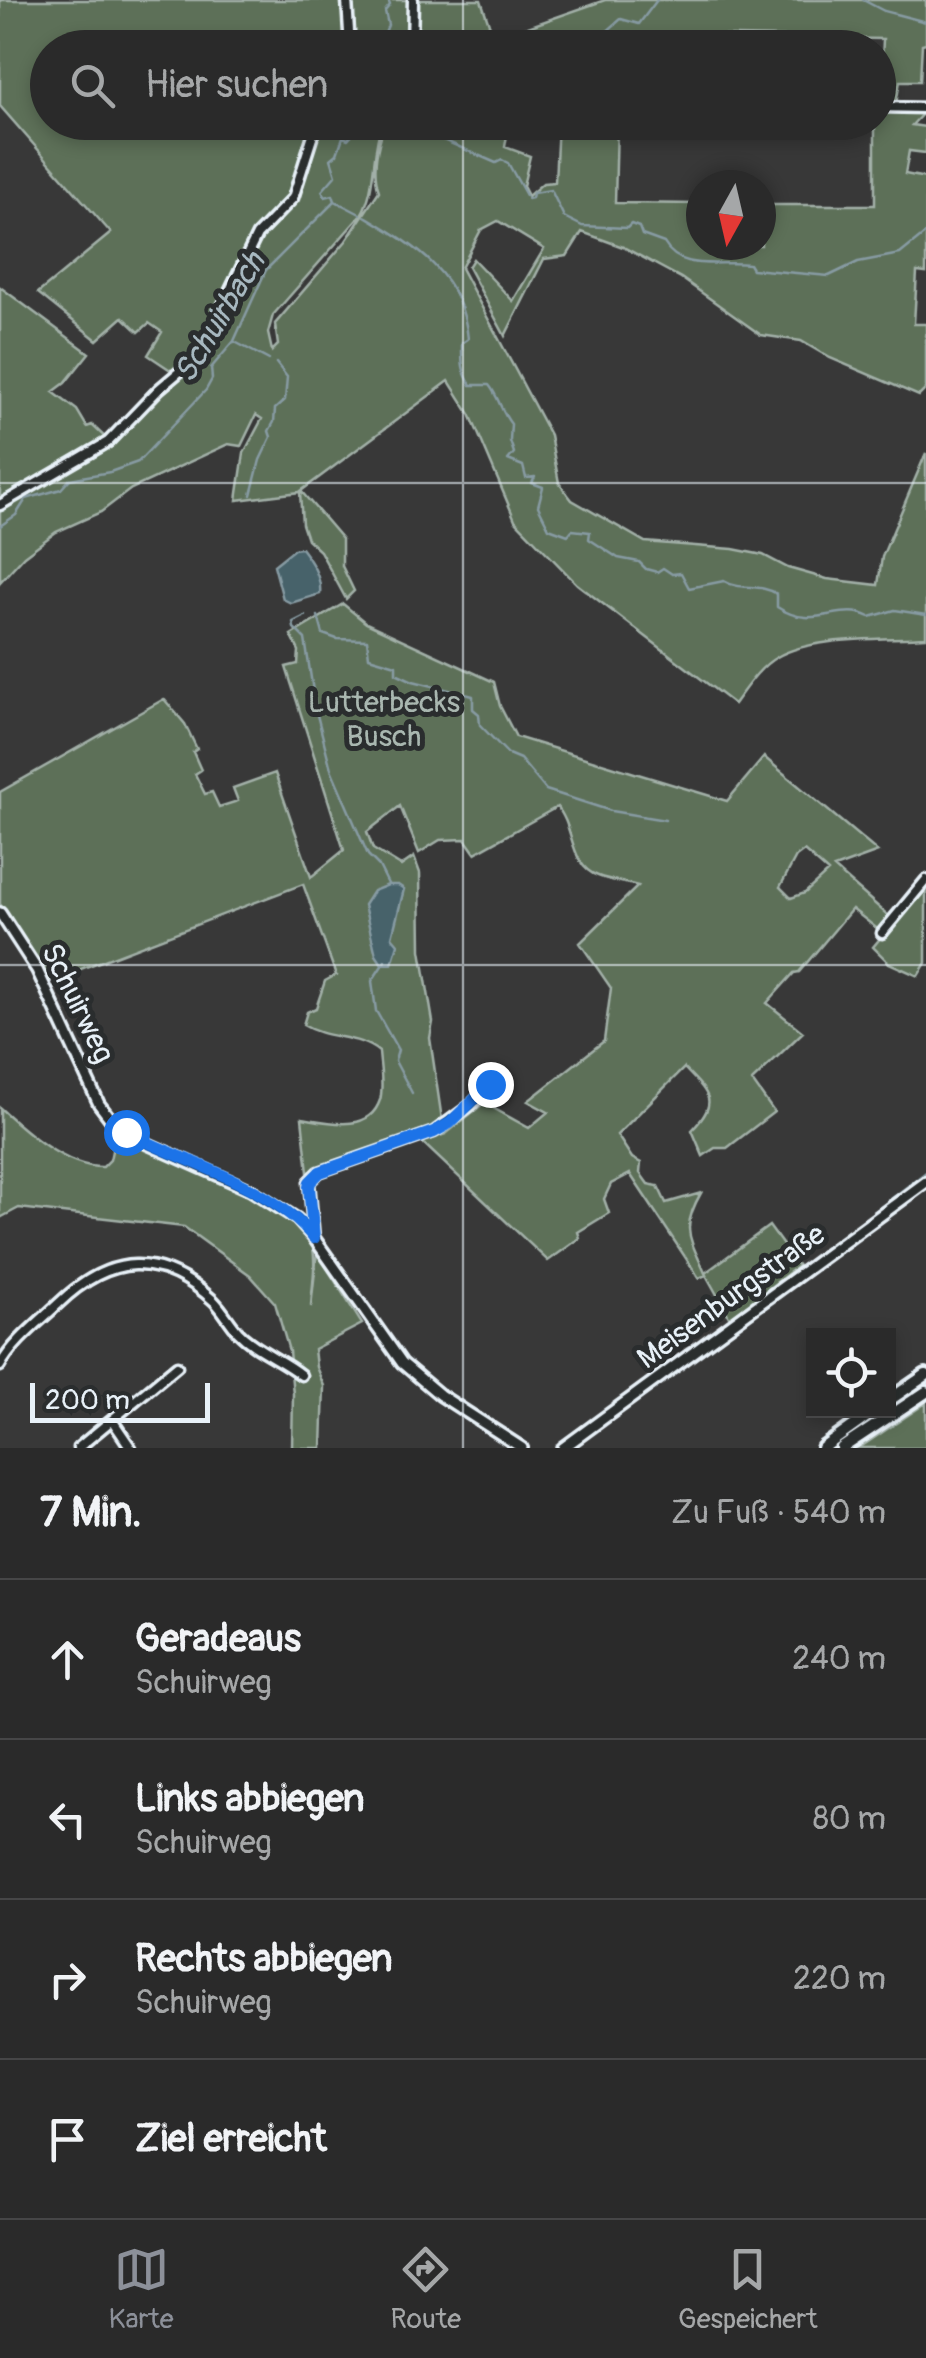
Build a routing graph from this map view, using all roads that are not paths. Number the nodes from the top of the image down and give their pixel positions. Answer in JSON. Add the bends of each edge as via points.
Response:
{"nodes":[{"id":1,"x":337,"y":0,"type":"edge"},
{"id":2,"x":414,"y":0,"type":"edge"},
{"id":3,"x":347,"y":4,"type":"edge"},
{"id":4,"x":349,"y":30,"type":"edge"},
{"id":5,"x":413,"y":30,"type":"edge"},
{"id":6,"x":896,"y":108,"type":"edge"},
{"id":7,"x":926,"y":108,"type":"edge"},
{"id":8,"x":311,"y":140,"type":"edge"},
{"id":9,"x":0,"y":505,"type":"edge"},
{"id":10,"x":926,"y":880,"type":"edge"},
{"id":11,"x":0,"y":913,"type":"edge"},
{"id":12,"x":882,"y":933,"type":"dead end"},
{"id":13,"x":500,"y":1075,"type":"dead end"},
{"id":14,"x":926,"y":1182,"type":"edge"},
{"id":15,"x":314,"y":1238,"type":"junction"},
{"id":16,"x":0,"y":1366,"type":"edge"},
{"id":17,"x":177,"y":1366,"type":"dead end"},
{"id":18,"x":926,"y":1374,"type":"edge"},
{"id":19,"x":302,"y":1376,"type":"dead end"},
{"id":20,"x":926,"y":1392,"type":"edge"},
{"id":21,"x":896,"y":1396,"type":"edge"},
{"id":22,"x":865,"y":1418,"type":"edge"},
{"id":23,"x":112,"y":1420,"type":"junction"},
{"id":24,"x":518,"y":1447,"type":"edge"},
{"id":25,"x":78,"y":1448,"type":"edge"},
{"id":26,"x":132,"y":1448,"type":"edge"},
{"id":27,"x":565,"y":1448,"type":"edge"},
{"id":28,"x":824,"y":1448,"type":"edge"},
{"id":29,"x":842,"y":1448,"type":"edge"}],
"edges":[{"from":1,"to":3,"type":"street"},
{"from":2,"to":5,"type":"street"},
{"from":3,"to":4,"type":"street"},
{"from":6,"to":7,"type":"street"},
{"from":8,"to":9,"type":"street","via":[[293,198],[258,235],[193,362],[108,442]]},
{"from":10,"to":12,"type":"street"},
{"from":11,"to":15,"type":"main road","name":"Schuirweg","via":[[115,1125],[264,1197]]},
{"from":13,"to":15,"type":"street","name":"Schuirweg","via":[[434,1132],[320,1172],[309,1187]]},
{"from":14,"to":27,"type":"main road","name":"Meisenburgstraße"},
{"from":15,"to":24,"type":"main road","name":"Schuirweg","via":[[402,1362]]},
{"from":16,"to":19,"type":"street","via":[[91,1276],[117,1266],[150,1265],[189,1280],[238,1332]]},
{"from":17,"to":23,"type":"street"},
{"from":18,"to":21,"type":"highway"},
{"from":20,"to":29,"type":"highway"},
{"from":22,"to":28,"type":"highway"},
{"from":23,"to":25,"type":"street"},
{"from":23,"to":26,"type":"street"}]}
